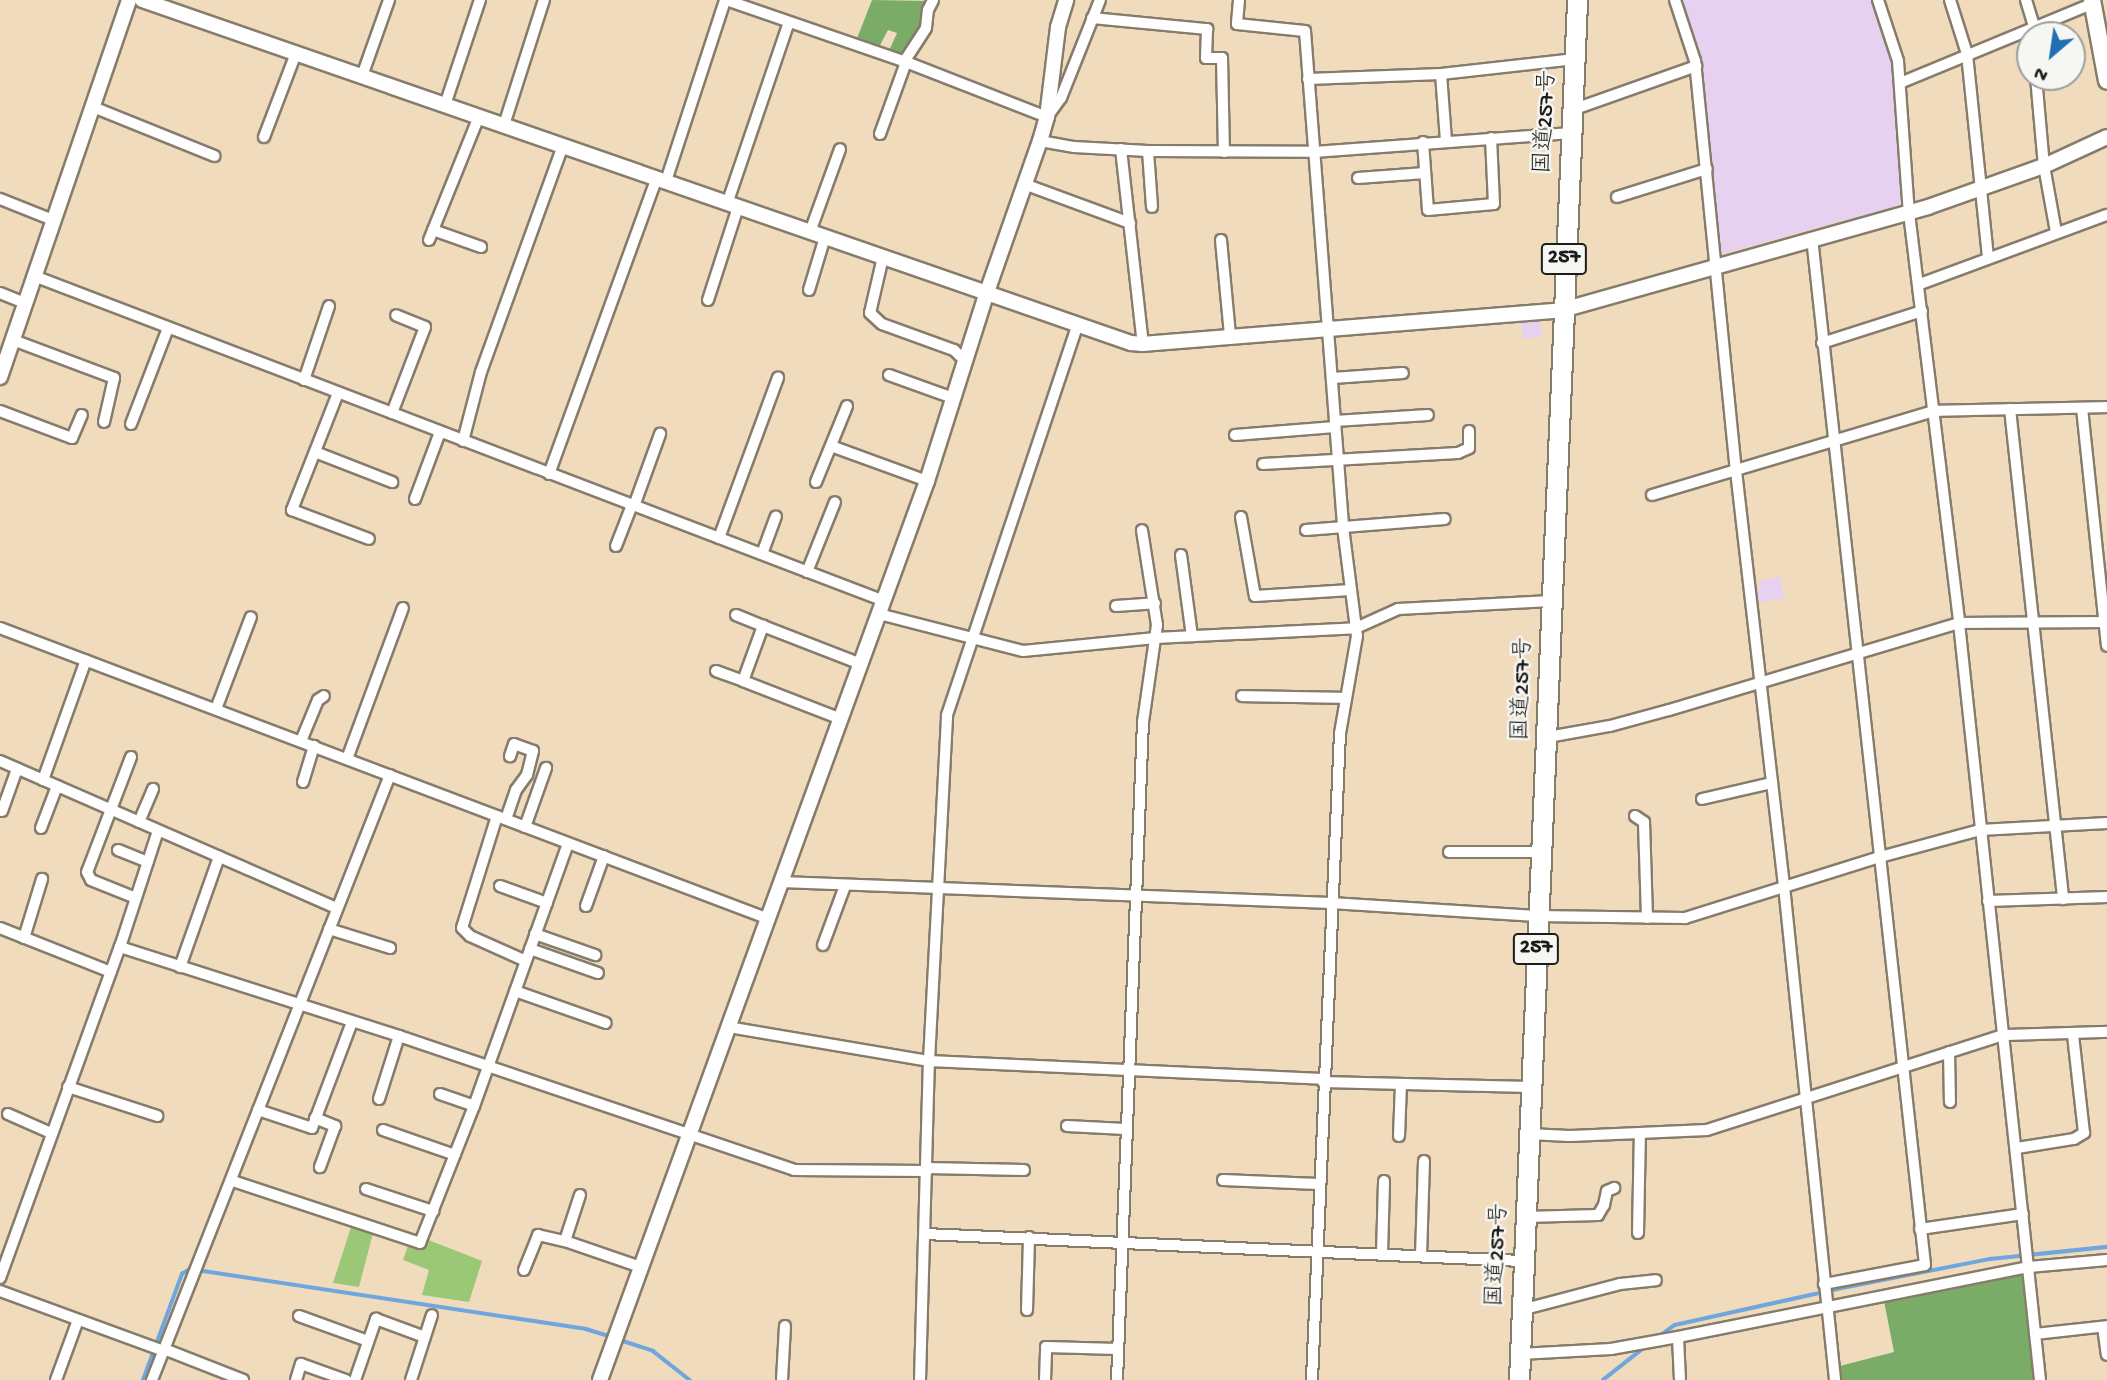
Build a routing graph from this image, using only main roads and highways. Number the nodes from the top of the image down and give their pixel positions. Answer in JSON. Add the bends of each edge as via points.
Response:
{"nodes":[{"id":1,"x":1577,"y":0,"type":"edge"},
{"id":2,"x":2092,"y":2,"type":"edge"},
{"id":3,"x":2102,"y":25,"type":"edge"},
{"id":4,"x":2106,"y":72,"type":"edge"},
{"id":5,"x":1519,"y":1380,"type":"edge"}],
"edges":[{"from":1,"to":5,"type":"highway","name":"国道257号","number":"257"},
{"from":2,"to":3,"type":"main road"},
{"from":3,"to":4,"type":"main road"}]}
